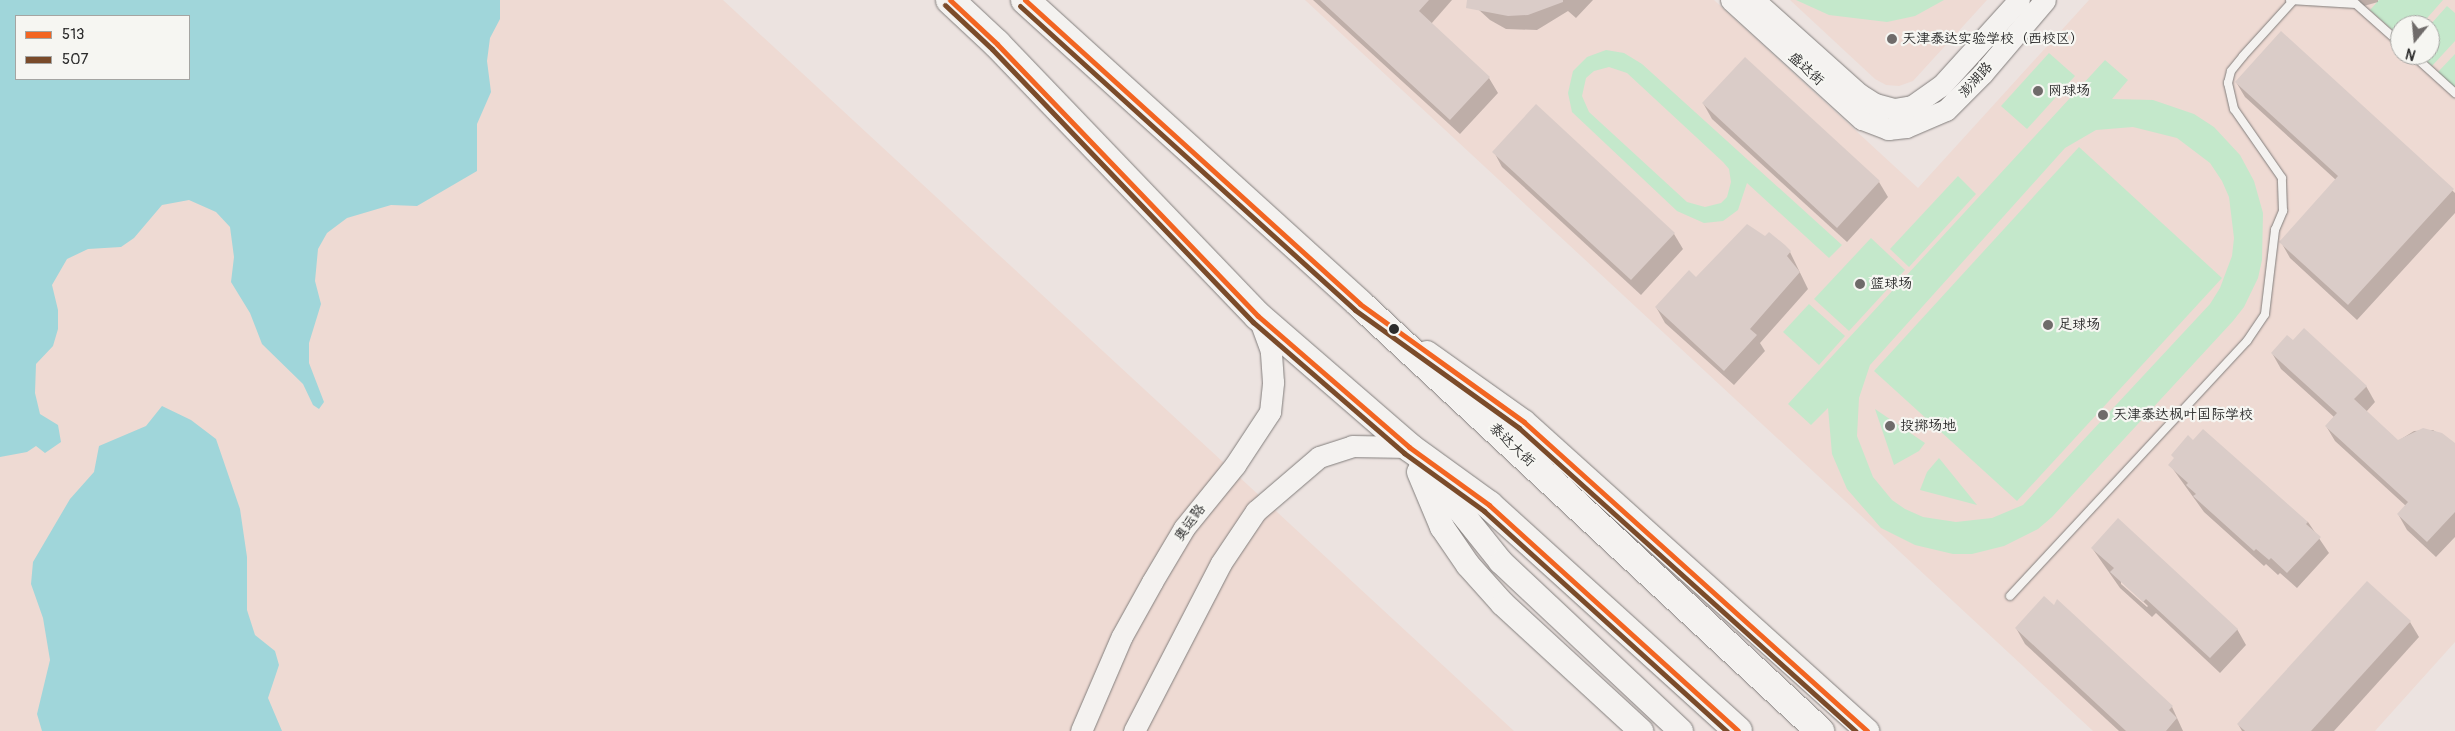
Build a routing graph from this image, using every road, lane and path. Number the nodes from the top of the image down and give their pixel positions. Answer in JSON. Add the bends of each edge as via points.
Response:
{"nodes":[{"id":1,"x":950,"y":0,"type":"edge"},
{"id":2,"x":1025,"y":0,"type":"edge"},
{"id":3,"x":1731,"y":0,"type":"edge"},
{"id":4,"x":1754,"y":0,"type":"edge"},
{"id":5,"x":2019,"y":0,"type":"edge"},
{"id":6,"x":2044,"y":0,"type":"edge"},
{"id":7,"x":2291,"y":1,"type":"edge"},
{"id":8,"x":2358,"y":2,"type":"edge"},
{"id":9,"x":2390,"y":33,"type":"edge"},
{"id":10,"x":2424,"y":65,"type":"edge"},
{"id":11,"x":2455,"y":93,"type":"edge"},
{"id":12,"x":1891,"y":119,"type":"junction"},
{"id":13,"x":1360,"y":304,"type":"junction"},
{"id":14,"x":1258,"y":316,"type":"junction"},
{"id":15,"x":1408,"y":447,"type":"junction"},
{"id":16,"x":2010,"y":596,"type":"dead end"},
{"id":17,"x":1081,"y":731,"type":"edge"},
{"id":18,"x":1134,"y":731,"type":"edge"},
{"id":19,"x":1641,"y":731,"type":"edge"},
{"id":20,"x":1681,"y":731,"type":"edge"},
{"id":21,"x":1738,"y":731,"type":"edge"},
{"id":22,"x":1820,"y":731,"type":"edge"},
{"id":23,"x":1867,"y":731,"type":"edge"}],
"edges":[{"from":1,"to":14,"type":"highway","via":[[997,44]]},
{"from":2,"to":13,"type":"highway","name":"泰达大街"},
{"from":3,"to":12,"type":"street","name":"盛达街","via":[[1862,119]]},
{"from":4,"to":12,"type":"street","name":"盛达街"},
{"from":5,"to":12,"type":"street","name":"澎湖路","via":[[1941,86]]},
{"from":6,"to":12,"type":"street","name":"澎湖路","via":[[1982,74],[1946,110],[1906,127]]},
{"from":7,"to":8,"type":"lane"},
{"from":7,"to":16,"type":"lane","via":[[2231,71],[2228,83],[2234,109],[2282,178],[2282,211],[2275,230],[2264,314],[2247,341]]},
{"from":8,"to":9,"type":"lane"},
{"from":10,"to":11,"type":"lane"},
{"from":13,"to":22,"type":"highway","name":"泰达大街"},
{"from":13,"to":23,"type":"main road","via":[[1524,422]]},
{"from":14,"to":15,"type":"highway"},
{"from":14,"to":17,"type":"street","name":"奥运路","via":[[1271,350],[1273,382],[1270,412],[1235,465],[1184,528],[1122,636]]},
{"from":15,"to":18,"type":"street","via":[[1352,446],[1319,457],[1256,511],[1212,580]]},
{"from":15,"to":19,"type":"main road","via":[[1442,527],[1468,566],[1503,604]]},
{"from":15,"to":20,"type":"main road","via":[[1501,562]]},
{"from":15,"to":21,"type":"highway","via":[[1503,517]]}]}
